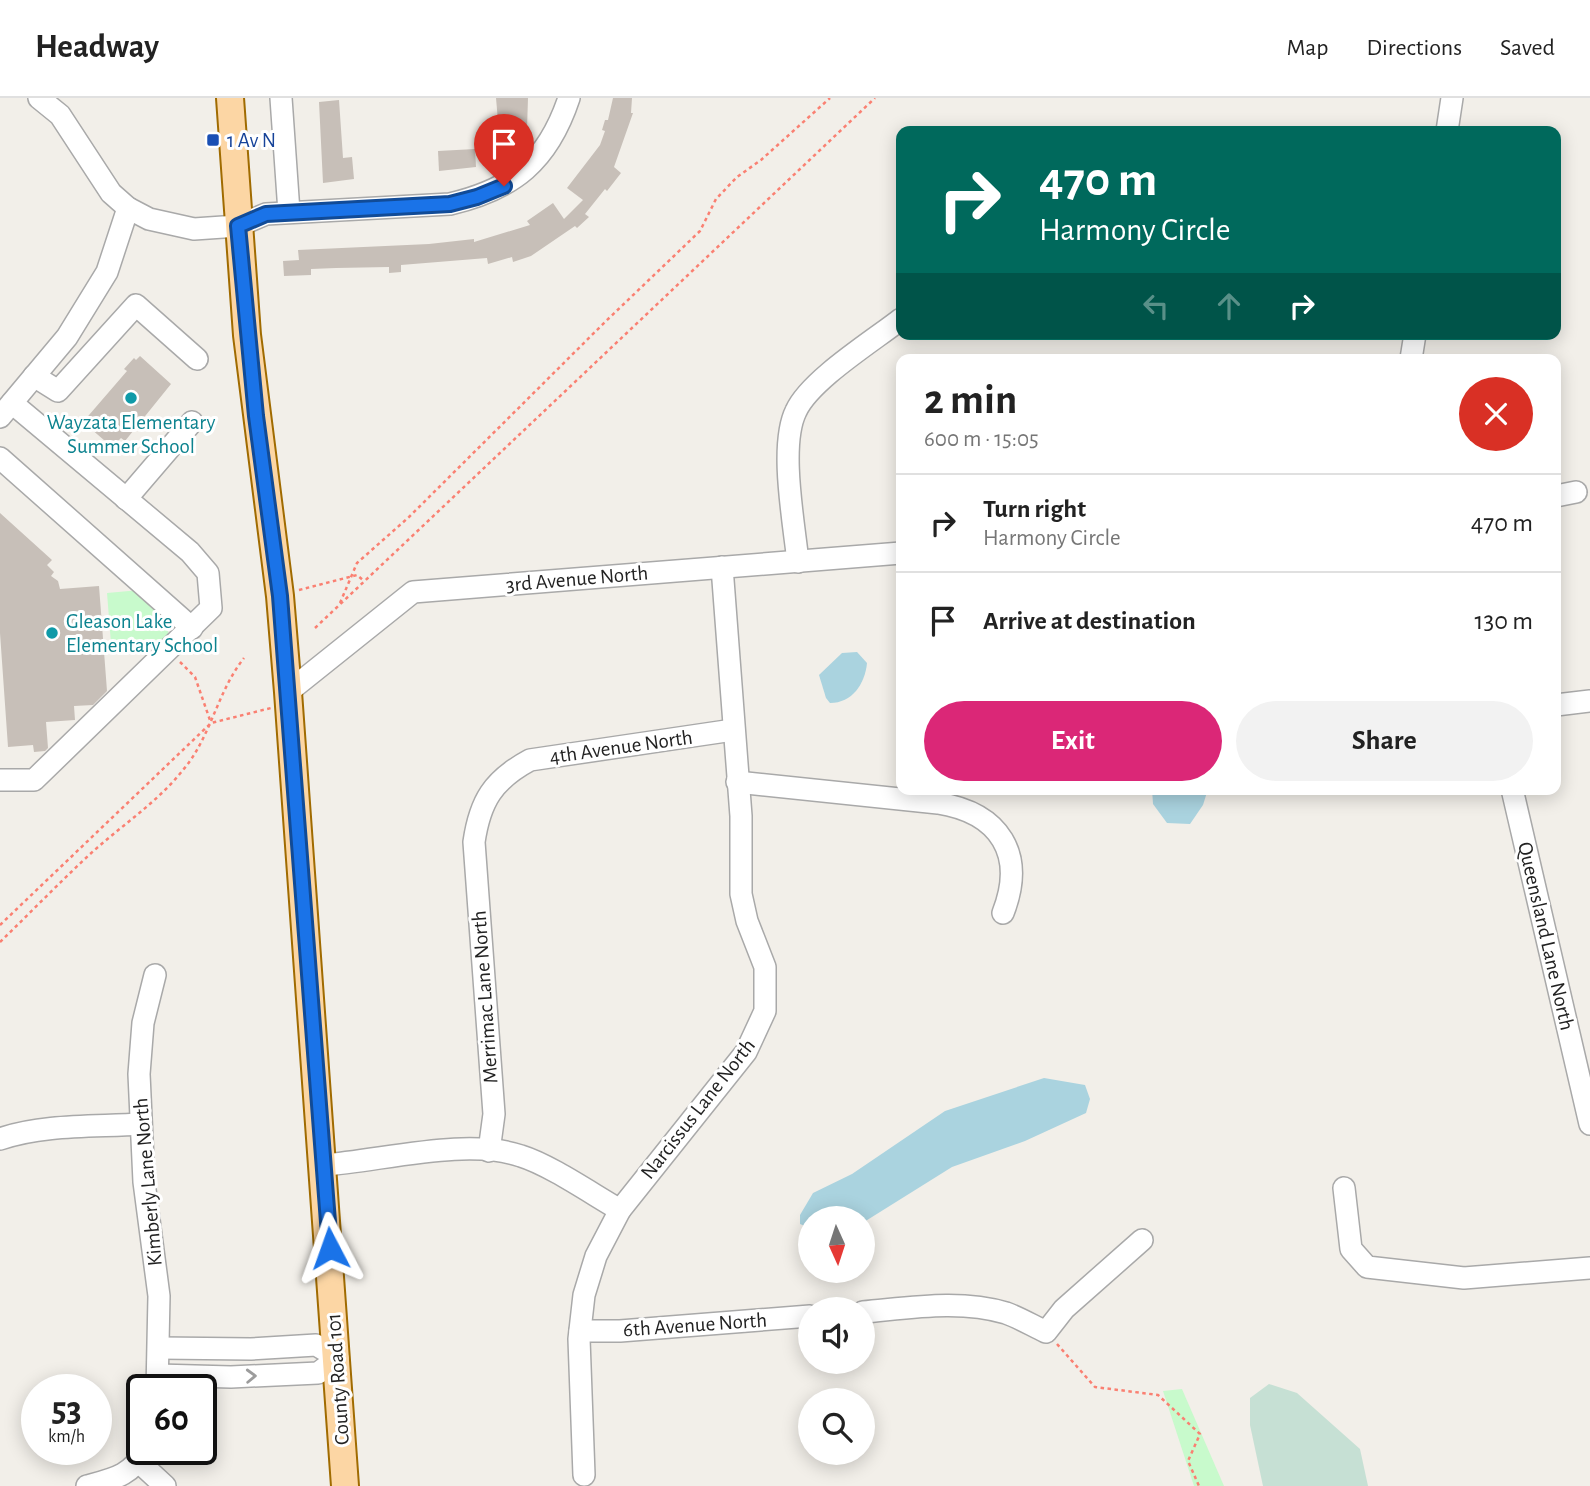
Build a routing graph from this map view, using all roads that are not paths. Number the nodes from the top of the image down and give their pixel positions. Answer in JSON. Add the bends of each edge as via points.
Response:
{"nodes":[{"id":1,"x":39,"y":98,"type":"edge"},
{"id":2,"x":230,"y":98,"type":"edge"},
{"id":3,"x":281,"y":98,"type":"edge"},
{"id":4,"x":569,"y":98,"type":"edge"},
{"id":5,"x":1452,"y":98,"type":"edge"},
{"id":6,"x":64,"y":107,"type":"edge"},
{"id":7,"x":1448,"y":126,"type":"edge"},
{"id":8,"x":128,"y":208,"type":"junction"},
{"id":9,"x":289,"y":212,"type":"junction"},
{"id":10,"x":238,"y":226,"type":"junction"},
{"id":11,"x":82,"y":313,"type":"junction"},
{"id":12,"x":896,"y":322,"type":"edge"},
{"id":13,"x":109,"y":334,"type":"junction"},
{"id":14,"x":197,"y":359,"type":"dead end"},
{"id":15,"x":34,"y":376,"type":"junction"},
{"id":16,"x":6,"y":410,"type":"edge"},
{"id":17,"x":192,"y":422,"type":"dead end"},
{"id":18,"x":0,"y":458,"type":"edge"},
{"id":19,"x":126,"y":499,"type":"junction"},
{"id":20,"x":896,"y":553,"type":"edge"},
{"id":21,"x":798,"y":562,"type":"junction"},
{"id":22,"x":722,"y":567,"type":"junction"},
{"id":23,"x":192,"y":628,"type":"junction"},
{"id":24,"x":279,"y":700,"type":"junction"},
{"id":25,"x":1590,"y":701,"type":"edge"},
{"id":26,"x":1561,"y":704,"type":"edge"},
{"id":27,"x":733,"y":730,"type":"junction"},
{"id":28,"x":0,"y":780,"type":"edge"},
{"id":29,"x":737,"y":782,"type":"junction"},
{"id":30,"x":1513,"y":795,"type":"edge"},
{"id":31,"x":474,"y":842,"type":"joint"},
{"id":32,"x":1003,"y":913,"type":"dead end"},
{"id":33,"x":155,"y":975,"type":"dead end"},
{"id":34,"x":141,"y":1124,"type":"junction"},
{"id":35,"x":1590,"y":1124,"type":"edge"},
{"id":36,"x":0,"y":1139,"type":"edge"},
{"id":37,"x":489,"y":1150,"type":"junction"},
{"id":38,"x":324,"y":1166,"type":"junction"},
{"id":39,"x":1343,"y":1188,"type":"dead end"},
{"id":40,"x":620,"y":1210,"type":"junction"},
{"id":41,"x":1142,"y":1240,"type":"dead end"},
{"id":42,"x":1590,"y":1268,"type":"edge"},
{"id":43,"x":875,"y":1311,"type":"edge"},
{"id":44,"x":798,"y":1317,"type":"edge"},
{"id":45,"x":579,"y":1331,"type":"junction"},
{"id":46,"x":159,"y":1348,"type":"junction"},
{"id":47,"x":338,"y":1358,"type":"junction"},
{"id":48,"x":157,"y":1374,"type":"edge"},
{"id":49,"x":217,"y":1378,"type":"edge"},
{"id":50,"x":132,"y":1465,"type":"edge"},
{"id":51,"x":150,"y":1465,"type":"edge"},
{"id":52,"x":584,"y":1475,"type":"dead end"},
{"id":53,"x":88,"y":1486,"type":"edge"},
{"id":54,"x":165,"y":1486,"type":"edge"},
{"id":55,"x":345,"y":1486,"type":"edge"}],
"edges":[{"from":1,"to":6,"type":"street"},
{"from":2,"to":10,"type":"main road","name":"County Road 101"},
{"from":3,"to":9,"type":"street"},
{"from":4,"to":9,"type":"street","via":[[546,148],[527,169],[504,186],[477,197],[450,204]]},
{"from":5,"to":7,"type":"street"},
{"from":6,"to":8,"type":"street","via":[[111,193]]},
{"from":8,"to":10,"type":"street","via":[[149,219],[194,229]]},
{"from":8,"to":11,"type":"street","via":[[107,272]]},
{"from":9,"to":10,"type":"street","via":[[262,214]]},
{"from":10,"to":24,"type":"main road","name":"County Road 101","via":[[256,416],[280,596]]},
{"from":11,"to":13,"type":"street"},
{"from":11,"to":15,"type":"street"},
{"from":12,"to":21,"type":"street","via":[[814,387],[795,412],[788,453]]},
{"from":13,"to":14,"type":"street","via":[[136,305]]},
{"from":13,"to":15,"type":"street","via":[[58,391]]},
{"from":15,"to":16,"type":"street"},
{"from":16,"to":19,"type":"street"},
{"from":17,"to":19,"type":"street"},
{"from":18,"to":23,"type":"street"},
{"from":19,"to":23,"type":"street","via":[[190,552],[208,573],[211,608]]},
{"from":20,"to":21,"type":"street","name":"3rd Avenue North"},
{"from":21,"to":22,"type":"street","name":"3rd Avenue North"},
{"from":22,"to":24,"type":"street","name":"3rd Avenue North","via":[[413,592]]},
{"from":22,"to":27,"type":"street","name":"Narcissus Lane North"},
{"from":23,"to":28,"type":"street","via":[[34,780]]},
{"from":24,"to":38,"type":"main road","name":"County Road 101"},
{"from":25,"to":26,"type":"street"},
{"from":27,"to":29,"type":"street","name":"Narcissus Lane North"},
{"from":27,"to":31,"type":"street","name":"4th Avenue North","via":[[530,760],[496,784],[484,802]]},
{"from":29,"to":32,"type":"street","via":[[938,803],[981,816],[997,831],[1012,870],[1011,892]]},
{"from":29,"to":40,"type":"street","name":"Narcissus Lane North","via":[[741,894],[765,967],[765,1011],[746,1052]]},
{"from":30,"to":35,"type":"street","name":"Queensland Lane North"},
{"from":31,"to":37,"type":"street","name":"Merrimac Lane North","via":[[494,1114]]},
{"from":33,"to":34,"type":"street","name":"Kimberly Lane North","via":[[139,1048]]},
{"from":34,"to":36,"type":"street","via":[[13,1134]]},
{"from":34,"to":46,"type":"street","name":"Kimberly Lane North","via":[[146,1209],[159,1296]]},
{"from":37,"to":38,"type":"street"},
{"from":37,"to":40,"type":"street","via":[[521,1155]]},
{"from":38,"to":47,"type":"main road","name":"County Road 101"},
{"from":39,"to":42,"type":"street","via":[[1351,1249],[1367,1266],[1464,1278]]},
{"from":40,"to":45,"type":"street","name":"Narcissus Lane North","via":[[596,1256]]},
{"from":41,"to":43,"type":"street","via":[[1064,1309],[1046,1332],[983,1308]]},
{"from":44,"to":45,"type":"street","name":"6th Avenue North"},
{"from":45,"to":52,"type":"street","name":"Narcissus Lane North"},
{"from":46,"to":47,"type":"street","via":[[316,1345]]},
{"from":46,"to":48,"type":"street"},
{"from":49,"to":47,"type":"street","one_way":true,"via":[[318,1373]]},
{"from":47,"to":55,"type":"main road","name":"County Road 101"},
{"from":50,"to":53,"type":"street","via":[[114,1480]]},
{"from":51,"to":54,"type":"street"}]}
